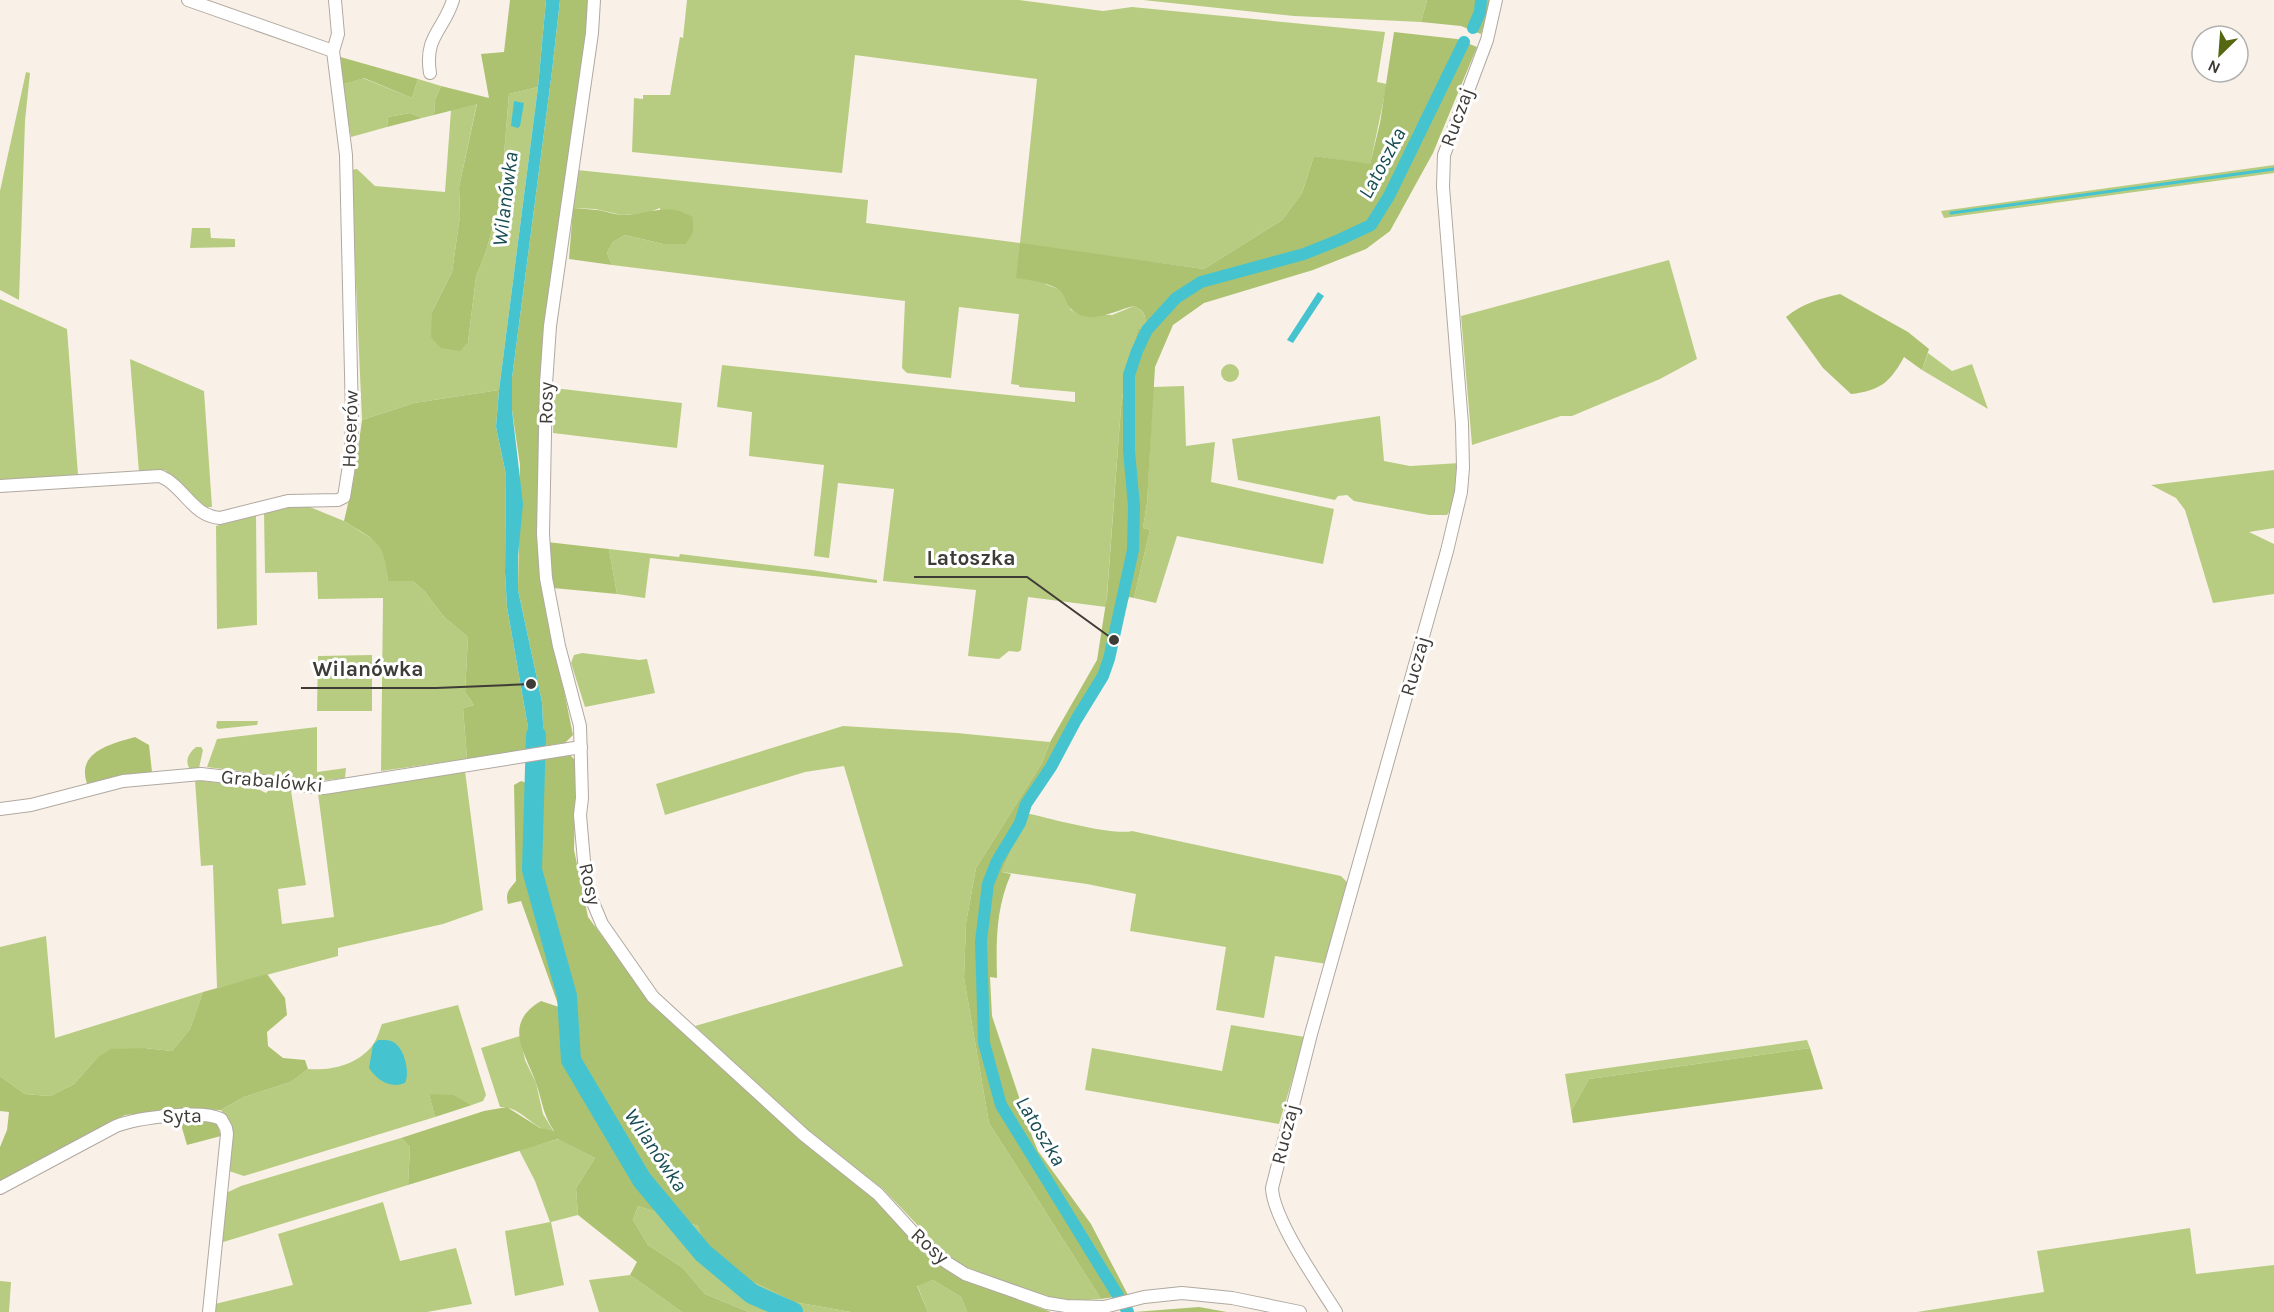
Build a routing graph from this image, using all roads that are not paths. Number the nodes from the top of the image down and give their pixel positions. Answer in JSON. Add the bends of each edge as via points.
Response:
{"nodes":[{"id":1,"x":188,"y":0,"type":"edge"},
{"id":2,"x":335,"y":0,"type":"edge"},
{"id":3,"x":453,"y":0,"type":"edge"},
{"id":4,"x":594,"y":0,"type":"edge"},
{"id":5,"x":1496,"y":0,"type":"edge"},
{"id":6,"x":333,"y":51,"type":"junction"},
{"id":7,"x":430,"y":73,"type":"dead end"},
{"id":8,"x":0,"y":486,"type":"edge"},
{"id":9,"x":581,"y":747,"type":"junction"},
{"id":10,"x":0,"y":809,"type":"edge"},
{"id":11,"x":0,"y":1188,"type":"edge"},
{"id":12,"x":209,"y":1312,"type":"edge"},
{"id":13,"x":1300,"y":1312,"type":"edge"},
{"id":14,"x":1335,"y":1312,"type":"edge"}],
"edges":[{"from":1,"to":6,"type":"street"},
{"from":2,"to":6,"type":"street","name":"Hoserów","via":[[338,34]]},
{"from":3,"to":7,"type":"street","via":[[431,42]]},
{"from":4,"to":9,"type":"street","name":"Rosy","via":[[550,326],[543,534],[546,578],[580,726]]},
{"from":5,"to":14,"type":"street","name":"Ruczaj","via":[[1487,40],[1444,155],[1443,187],[1462,434],[1461,492],[1272,1188],[1283,1224]]},
{"from":6,"to":8,"type":"street","name":"Hoserów","via":[[346,155],[352,417],[344,497],[288,501],[220,518],[201,513],[160,476]]},
{"from":9,"to":10,"type":"street","name":"Grabalówki","via":[[324,788],[201,774],[133,780]]},
{"from":9,"to":13,"type":"street","name":"Rosy","via":[[580,815],[589,893],[602,924],[653,996],[804,1135],[878,1194],[946,1262],[965,1274],[1066,1306],[1104,1307],[1182,1293],[1210,1294]]},
{"from":11,"to":12,"type":"street","name":"Syta","via":[[127,1122],[209,1115],[221,1119],[227,1134]]}]}
